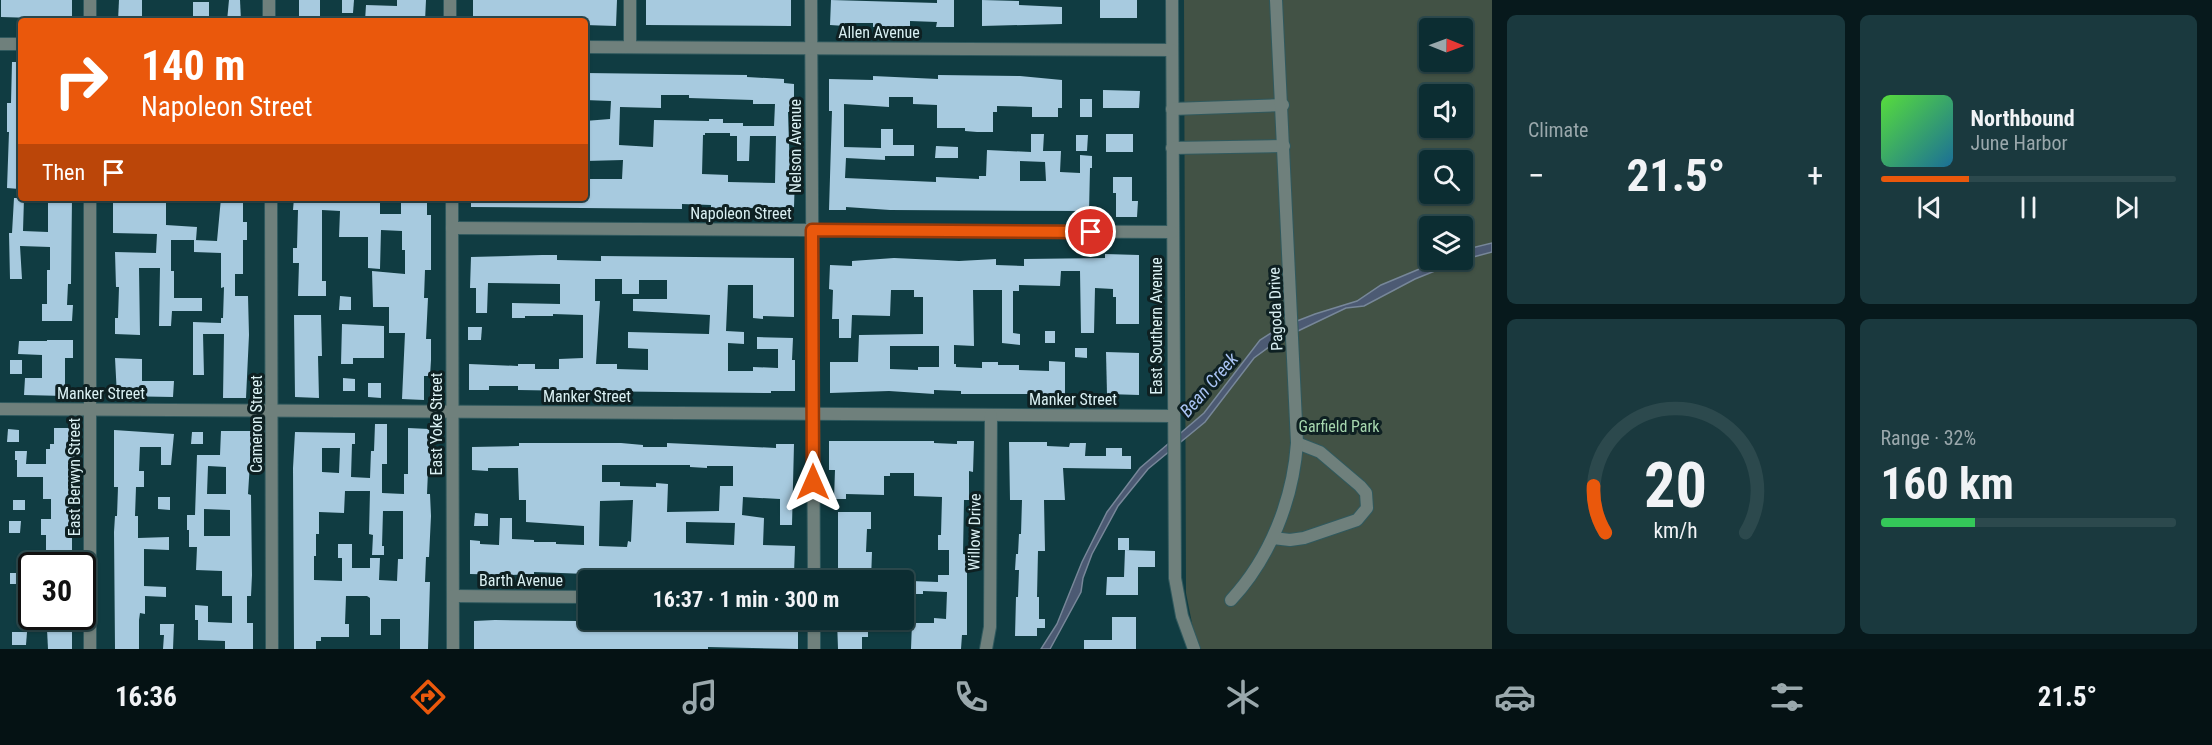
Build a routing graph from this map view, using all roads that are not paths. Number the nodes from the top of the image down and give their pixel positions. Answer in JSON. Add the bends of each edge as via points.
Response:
{"nodes":[{"id":1,"x":90,"y":0,"type":"edge"},
{"id":2,"x":269,"y":0,"type":"edge"},
{"id":3,"x":450,"y":0,"type":"edge"},
{"id":4,"x":630,"y":0,"type":"edge"},
{"id":5,"x":811,"y":0,"type":"edge"},
{"id":6,"x":1172,"y":0,"type":"edge"},
{"id":7,"x":1276,"y":0,"type":"edge"},
{"id":8,"x":90,"y":18,"type":"edge"},
{"id":9,"x":269,"y":18,"type":"edge"},
{"id":10,"x":450,"y":18,"type":"edge"},
{"id":11,"x":0,"y":44,"type":"edge"},
{"id":12,"x":18,"y":44,"type":"edge"},
{"id":13,"x":588,"y":47,"type":"edge"},
{"id":14,"x":630,"y":47,"type":"junction"},
{"id":15,"x":811,"y":48,"type":"junction"},
{"id":16,"x":1172,"y":50,"type":"junction"},
{"id":17,"x":1283,"y":105,"type":"junction"},
{"id":18,"x":1172,"y":109,"type":"junction"},
{"id":19,"x":1284,"y":146,"type":"junction"},
{"id":20,"x":1172,"y":148,"type":"junction"},
{"id":21,"x":90,"y":201,"type":"edge"},
{"id":22,"x":271,"y":201,"type":"edge"},
{"id":23,"x":452,"y":201,"type":"edge"},
{"id":24,"x":453,"y":228,"type":"junction"},
{"id":25,"x":812,"y":230,"type":"junction"},
{"id":26,"x":1172,"y":232,"type":"junction"},
{"id":27,"x":0,"y":409,"type":"edge"},
{"id":28,"x":90,"y":410,"type":"junction"},
{"id":29,"x":272,"y":411,"type":"junction"},
{"id":30,"x":453,"y":412,"type":"junction"},
{"id":31,"x":813,"y":414,"type":"junction"},
{"id":32,"x":991,"y":415,"type":"junction"},
{"id":33,"x":1173,"y":422,"type":"junction"},
{"id":34,"x":1297,"y":443,"type":"junction"},
{"id":35,"x":1273,"y":538,"type":"junction"},
{"id":36,"x":814,"y":570,"type":"edge"},
{"id":37,"x":453,"y":596,"type":"junction"},
{"id":38,"x":578,"y":597,"type":"edge"},
{"id":39,"x":1231,"y":600,"type":"dead end"},
{"id":40,"x":814,"y":630,"type":"edge"},
{"id":41,"x":90,"y":649,"type":"edge"},
{"id":42,"x":272,"y":649,"type":"edge"},
{"id":43,"x":453,"y":649,"type":"edge"},
{"id":44,"x":814,"y":649,"type":"edge"},
{"id":45,"x":986,"y":649,"type":"edge"},
{"id":46,"x":1194,"y":649,"type":"edge"}],
"edges":[{"from":1,"to":8,"type":"street"},
{"from":2,"to":9,"type":"street"},
{"from":3,"to":10,"type":"street"},
{"from":4,"to":14,"type":"street"},
{"from":5,"to":15,"type":"street","name":"Nelson Avenue"},
{"from":6,"to":16,"type":"street","name":"East Southern Avenue"},
{"from":7,"to":17,"type":"street","name":"Pagoda Drive"},
{"from":11,"to":12,"type":"street"},
{"from":13,"to":14,"type":"street","name":"Allen Avenue"},
{"from":14,"to":15,"type":"street","name":"Allen Avenue"},
{"from":15,"to":16,"type":"street","name":"Allen Avenue"},
{"from":15,"to":25,"type":"street","name":"Nelson Avenue"},
{"from":16,"to":18,"type":"street","name":"East Southern Avenue"},
{"from":17,"to":18,"type":"street"},
{"from":17,"to":19,"type":"street","name":"Pagoda Drive"},
{"from":18,"to":20,"type":"street","name":"East Southern Avenue"},
{"from":19,"to":20,"type":"street"},
{"from":19,"to":34,"type":"street","name":"Pagoda Drive"},
{"from":20,"to":26,"type":"street","name":"East Southern Avenue"},
{"from":21,"to":28,"type":"street","name":"East Berwyn Street"},
{"from":22,"to":29,"type":"street","name":"Cameron Street"},
{"from":23,"to":24,"type":"street","name":"East Yoke Street"},
{"from":24,"to":25,"type":"street","name":"Napoleon Street"},
{"from":24,"to":30,"type":"street","name":"East Yoke Street"},
{"from":25,"to":26,"type":"street","name":"Napoleon Street"},
{"from":25,"to":31,"type":"street","name":"Nelson Avenue"},
{"from":26,"to":33,"type":"street","name":"East Southern Avenue"},
{"from":27,"to":28,"type":"street","name":"Manker Street"},
{"from":28,"to":29,"type":"street","name":"Manker Street"},
{"from":28,"to":41,"type":"street","name":"East Berwyn Street"},
{"from":29,"to":30,"type":"street","name":"Manker Street"},
{"from":29,"to":42,"type":"street","name":"Cameron Street"},
{"from":30,"to":31,"type":"street","name":"Manker Street"},
{"from":30,"to":37,"type":"street","name":"East Yoke Street"},
{"from":31,"to":32,"type":"street","name":"Manker Street"},
{"from":31,"to":36,"type":"street","name":"Nelson Avenue"},
{"from":32,"to":33,"type":"street","name":"Manker Street"},
{"from":32,"to":45,"type":"street","name":"Willow Drive","via":[[990,627]]},
{"from":33,"to":46,"type":"street","name":"East Southern Avenue","via":[[1175,578],[1182,616]]},
{"from":34,"to":35,"type":"street","name":"Pagoda Drive","via":[[1294,470]]},
{"from":34,"to":35,"type":"street","via":[[1320,452],[1360,486],[1366,493],[1367,508],[1357,520],[1304,538]]},
{"from":35,"to":39,"type":"street","name":"Pagoda Drive","via":[[1256,569]]},
{"from":37,"to":38,"type":"street","name":"Barth Avenue"},
{"from":37,"to":43,"type":"street","name":"East Yoke Street"},
{"from":40,"to":44,"type":"street"}]}
